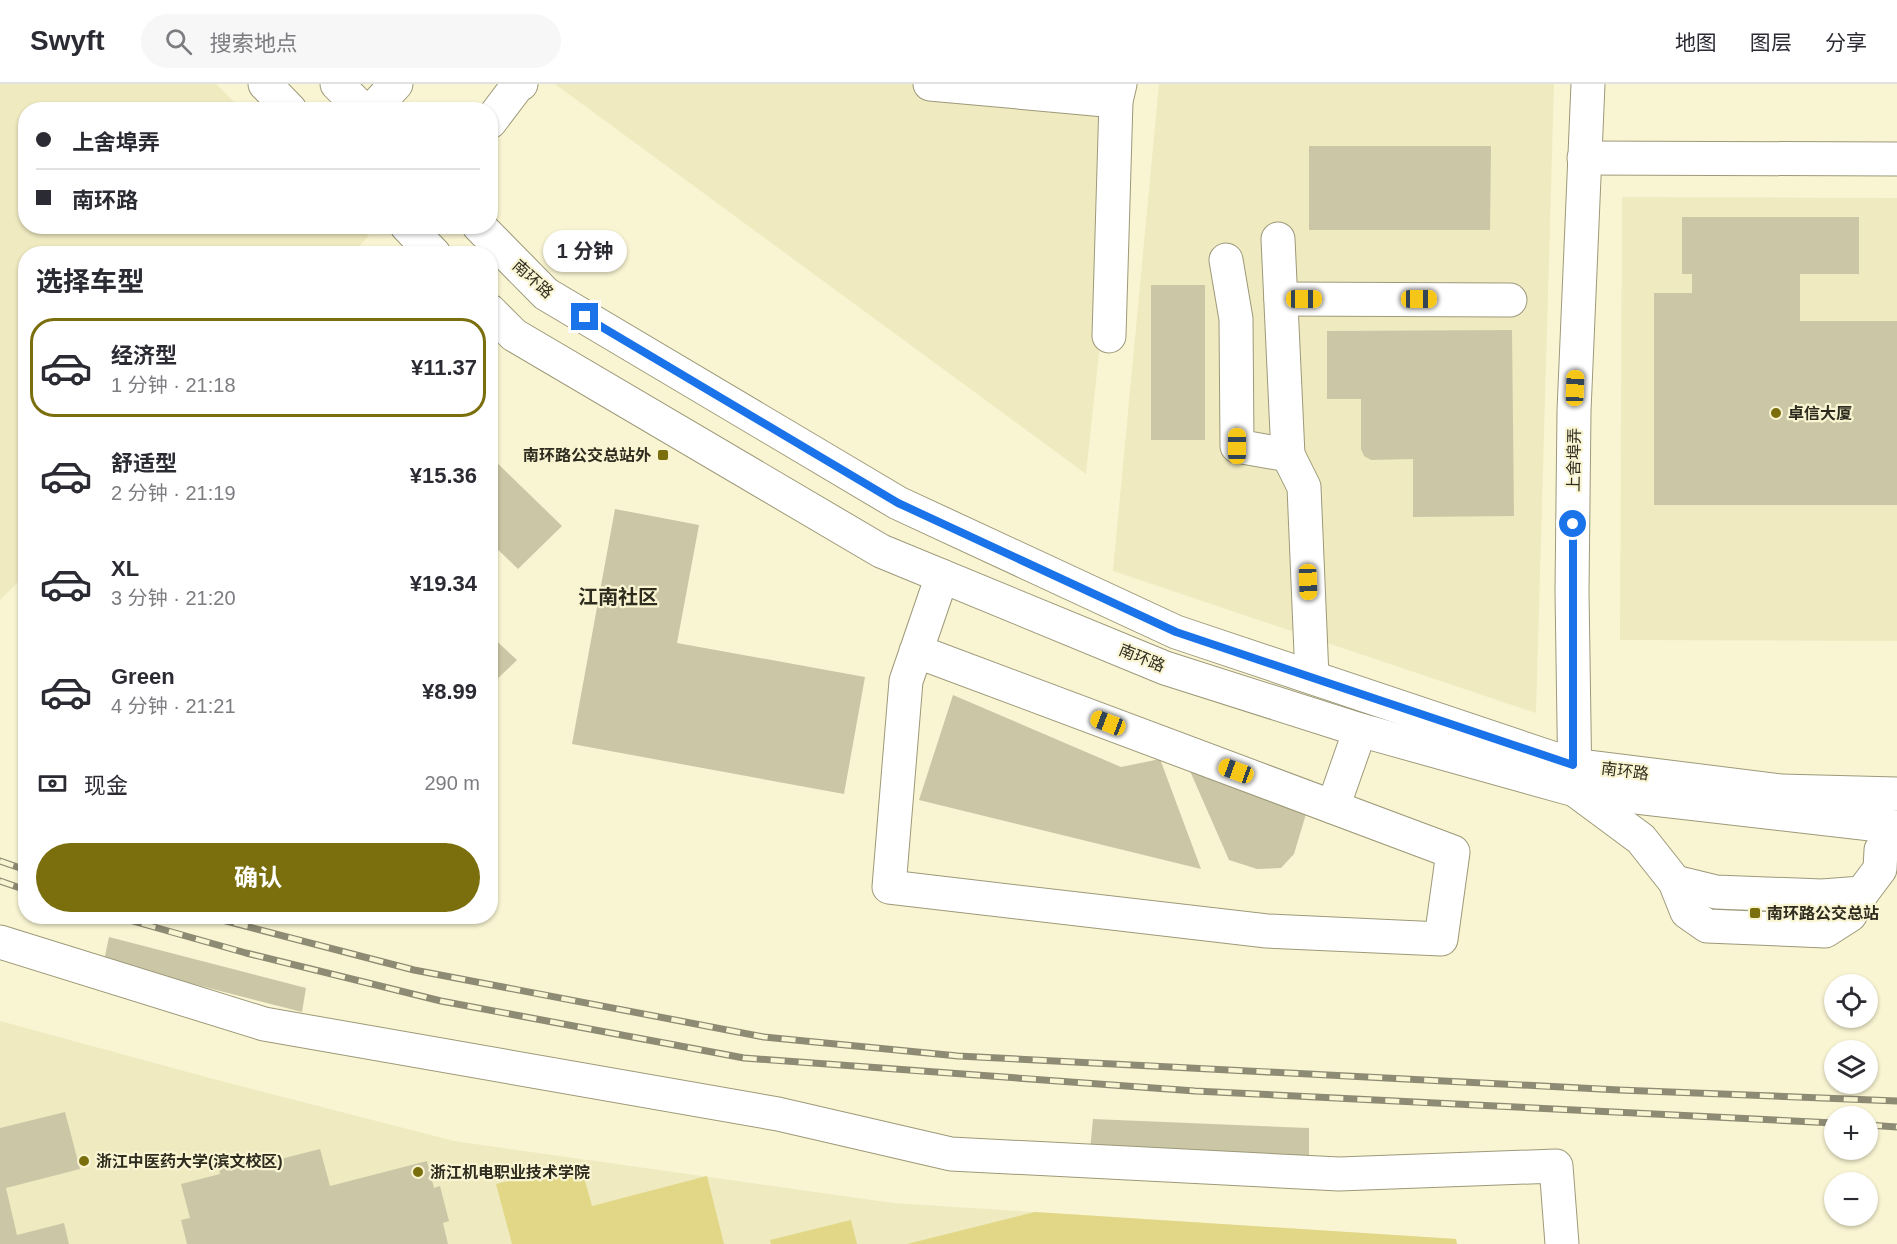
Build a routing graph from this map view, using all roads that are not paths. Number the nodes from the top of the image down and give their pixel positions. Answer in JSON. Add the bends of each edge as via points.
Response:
{"nodes":[{"id":1,"x":265,"y":84,"type":"edge"},
{"id":2,"x":337,"y":84,"type":"edge"},
{"id":3,"x":396,"y":84,"type":"edge"},
{"id":4,"x":519,"y":84,"type":"edge"},
{"id":5,"x":930,"y":84,"type":"edge"},
{"id":6,"x":1588,"y":84,"type":"edge"},
{"id":7,"x":1118,"y":93,"type":"edge"},
{"id":8,"x":282,"y":102,"type":"edge"},
{"id":9,"x":355,"y":102,"type":"edge"},
{"id":10,"x":379,"y":102,"type":"edge"},
{"id":11,"x":498,"y":112,"type":"edge"},
{"id":12,"x":1584,"y":158,"type":"junction"},
{"id":13,"x":1897,"y":159,"type":"edge"},
{"id":14,"x":415,"y":234,"type":"edge"},
{"id":15,"x":487,"y":234,"type":"edge"},
{"id":16,"x":1278,"y":239,"type":"dead end"},
{"id":17,"x":426,"y":246,"type":"edge"},
{"id":18,"x":1226,"y":260,"type":"dead end"},
{"id":19,"x":1281,"y":299,"type":"junction"},
{"id":20,"x":1510,"y":300,"type":"dead end"},
{"id":21,"x":498,"y":319,"type":"edge"},
{"id":22,"x":1109,"y":336,"type":"dead end"},
{"id":23,"x":1288,"y":455,"type":"junction"},
{"id":24,"x":942,"y":576,"type":"junction"},
{"id":25,"x":916,"y":651,"type":"junction"},
{"id":26,"x":1312,"y":677,"type":"junction"},
{"id":27,"x":1360,"y":730,"type":"junction"},
{"id":28,"x":1574,"y":778,"type":"junction"},
{"id":29,"x":1897,"y":794,"type":"edge"},
{"id":30,"x":1333,"y":807,"type":"junction"},
{"id":31,"x":1897,"y":828,"type":"edge"},
{"id":32,"x":1897,"y":835,"type":"edge"},
{"id":33,"x":0,"y":942,"type":"edge"},
{"id":34,"x":1562,"y":1244,"type":"edge"}],
"edges":[{"from":1,"to":8,"type":"main road"},
{"from":2,"to":9,"type":"main road"},
{"from":3,"to":10,"type":"main road"},
{"from":4,"to":11,"type":"main road"},
{"from":5,"to":7,"type":"main road"},
{"from":6,"to":12,"type":"main road","name":"上舍埠弄"},
{"from":7,"to":22,"type":"main road"},
{"from":12,"to":13,"type":"main road"},
{"from":12,"to":28,"type":"main road","name":"上舍埠弄","via":[[1574,411]]},
{"from":14,"to":17,"type":"main road"},
{"from":15,"to":26,"type":"main road","name":"南环路","via":[[546,294],[898,503],[1176,632]]},
{"from":16,"to":19,"type":"main road"},
{"from":18,"to":23,"type":"main road","via":[[1236,319],[1237,446]]},
{"from":19,"to":20,"type":"main road"},
{"from":19,"to":23,"type":"main road"},
{"from":21,"to":24,"type":"main road","name":"南环路","via":[[514,335],[871,545]]},
{"from":23,"to":26,"type":"main road","via":[[1304,487]]},
{"from":24,"to":25,"type":"main road"},
{"from":24,"to":27,"type":"main road","name":"南环路","via":[[1165,668]]},
{"from":25,"to":30,"type":"main road"},
{"from":25,"to":30,"type":"main road","via":[[906,681],[889,887],[1267,932],[1441,939],[1453,852]]},
{"from":26,"to":28,"type":"main road","name":"南环路"},
{"from":27,"to":28,"type":"main road","name":"南环路"},
{"from":27,"to":30,"type":"main road"},
{"from":28,"to":29,"type":"main road","name":"南环路"},
{"from":28,"to":31,"type":"main road","name":"南环路"},
{"from":28,"to":32,"type":"main road","via":[[1641,839],[1675,882],[1687,912],[1707,926],[1825,932],[1850,915],[1880,869],[1881,850]]},
{"from":33,"to":34,"type":"main road","via":[[264,1024],[778,1114],[951,1154],[1339,1174],[1556,1166]]}]}
